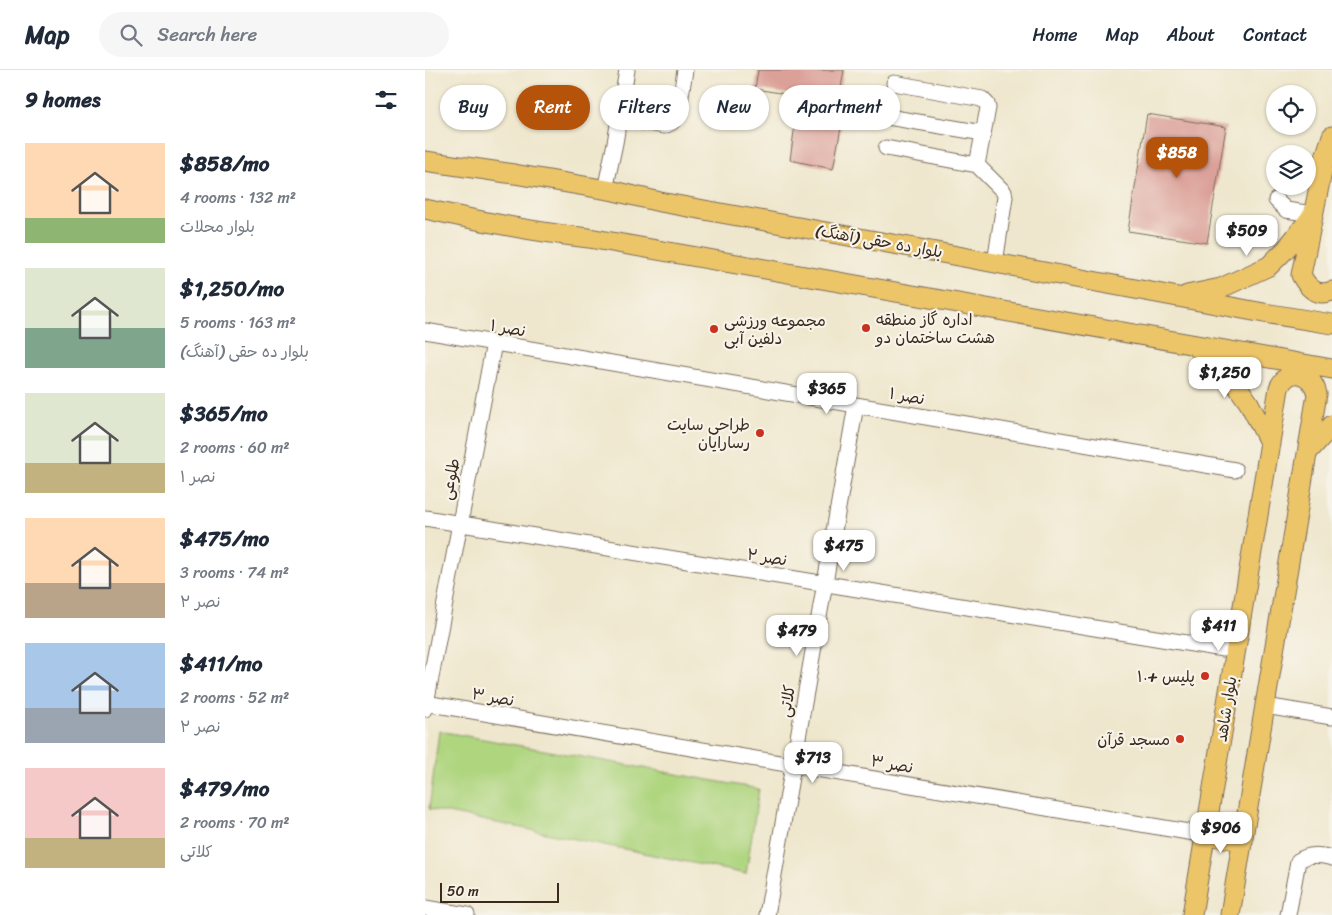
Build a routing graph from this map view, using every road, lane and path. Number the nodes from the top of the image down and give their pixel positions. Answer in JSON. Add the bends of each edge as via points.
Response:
{"nodes":[{"id":1,"x":627,"y":70,"type":"edge"},
{"id":2,"x":685,"y":70,"type":"edge"},
{"id":3,"x":894,"y":83,"type":"dead end"},
{"id":4,"x":624,"y":85,"type":"edge"},
{"id":5,"x":683,"y":85,"type":"edge"},
{"id":6,"x":900,"y":119,"type":"edge"},
{"id":7,"x":617,"y":130,"type":"edge"},
{"id":8,"x":983,"y":133,"type":"junction"},
{"id":9,"x":1332,"y":136,"type":"edge"},
{"id":10,"x":886,"y":148,"type":"dead end"},
{"id":11,"x":425,"y":161,"type":"edge"},
{"id":12,"x":977,"y":164,"type":"junction"},
{"id":13,"x":605,"y":190,"type":"junction"},
{"id":14,"x":1276,"y":200,"type":"dead end"},
{"id":15,"x":425,"y":209,"type":"edge"},
{"id":16,"x":1313,"y":214,"type":"junction"},
{"id":17,"x":995,"y":263,"type":"junction"},
{"id":18,"x":1332,"y":291,"type":"edge"},
{"id":19,"x":1177,"y":297,"type":"junction"},
{"id":20,"x":1332,"y":324,"type":"edge"},
{"id":21,"x":425,"y":331,"type":"edge"},
{"id":22,"x":494,"y":343,"type":"junction"},
{"id":23,"x":1192,"y":344,"type":"junction"},
{"id":24,"x":1332,"y":369,"type":"edge"},
{"id":25,"x":856,"y":405,"type":"junction"},
{"id":26,"x":1332,"y":425,"type":"edge"},
{"id":27,"x":1270,"y":444,"type":"junction"},
{"id":28,"x":1308,"y":453,"type":"junction"},
{"id":29,"x":1235,"y":470,"type":"dead end"},
{"id":30,"x":425,"y":518,"type":"edge"},
{"id":31,"x":460,"y":524,"type":"junction"},
{"id":32,"x":825,"y":584,"type":"junction"},
{"id":33,"x":1223,"y":649,"type":"dead end"},
{"id":34,"x":425,"y":705,"type":"edge"},
{"id":35,"x":1265,"y":706,"type":"junction"},
{"id":36,"x":1332,"y":717,"type":"edge"},
{"id":37,"x":793,"y":765,"type":"junction"},
{"id":38,"x":1205,"y":834,"type":"junction"},
{"id":39,"x":1243,"y":841,"type":"junction"},
{"id":40,"x":1332,"y":858,"type":"edge"},
{"id":41,"x":425,"y":908,"type":"edge"},
{"id":42,"x":467,"y":915,"type":"edge"},
{"id":43,"x":767,"y":915,"type":"edge"},
{"id":44,"x":1192,"y":915,"type":"edge"},
{"id":45,"x":1230,"y":915,"type":"edge"},
{"id":46,"x":1288,"y":915,"type":"edge"}],
"edges":[{"from":1,"to":4,"type":"street"},
{"from":2,"to":5,"type":"street"},
{"from":3,"to":8,"type":"street","via":[[982,98],[988,108]]},
{"from":6,"to":8,"type":"street"},
{"from":7,"to":13,"type":"street"},
{"from":8,"to":12,"type":"street"},
{"from":9,"to":16,"type":"main road"},
{"from":10,"to":12,"type":"street"},
{"from":11,"to":13,"type":"main road","name":"بلوار ده حقی (آهنگ)"},
{"from":12,"to":17,"type":"street","via":[[1005,197]]},
{"from":13,"to":17,"type":"main road","name":"بلوار ده حقی (آهنگ)"},
{"from":14,"to":16,"type":"street","via":[[1286,210]]},
{"from":15,"to":23,"type":"main road","via":[[484,222]]},
{"from":16,"to":18,"type":"main road","via":[[1301,275],[1307,286],[1317,293]]},
{"from":16,"to":19,"type":"main road","via":[[1269,266],[1221,288]]},
{"from":17,"to":19,"type":"main road","name":"بلوار ده حقی (آهنگ)"},
{"from":19,"to":20,"type":"main road","name":"بلوار ده حقی (آهنگ)"},
{"from":21,"to":22,"type":"street","name":"نصر ۱"},
{"from":22,"to":25,"type":"street","name":"نصر ۱"},
{"from":22,"to":31,"type":"street","name":"طلوعی"},
{"from":23,"to":24,"type":"main road"},
{"from":23,"to":27,"type":"main road","via":[[1226,370],[1249,402]]},
{"from":25,"to":29,"type":"street","name":"نصر ۱"},
{"from":25,"to":32,"type":"street","name":"کلاتی"},
{"from":26,"to":28,"type":"main road"},
{"from":27,"to":28,"type":"main road","name":"بلوار شاهد","via":[[1283,378],[1301,374],[1309,377],[1317,394]]},
{"from":27,"to":38,"type":"main road","name":"بلوار شاهد"},
{"from":28,"to":35,"type":"main road"},
{"from":30,"to":31,"type":"street","name":"نصر ۲"},
{"from":31,"to":32,"type":"street","name":"نصر ۲"},
{"from":31,"to":34,"type":"street","name":"طلوعی"},
{"from":32,"to":33,"type":"street","name":"نصر ۲"},
{"from":32,"to":37,"type":"street","name":"کلاتی"},
{"from":34,"to":37,"type":"street","name":"نصر ۳"},
{"from":35,"to":36,"type":"street"},
{"from":35,"to":39,"type":"main road"},
{"from":37,"to":38,"type":"street","name":"نصر ۳"},
{"from":37,"to":43,"type":"street","name":"کلاتی"},
{"from":38,"to":39,"type":"main road"},
{"from":38,"to":44,"type":"main road","name":"بلوار شاهد"},
{"from":39,"to":45,"type":"main road"},
{"from":40,"to":46,"type":"street","via":[[1314,854],[1298,861]]},
{"from":41,"to":42,"type":"street"}]}
